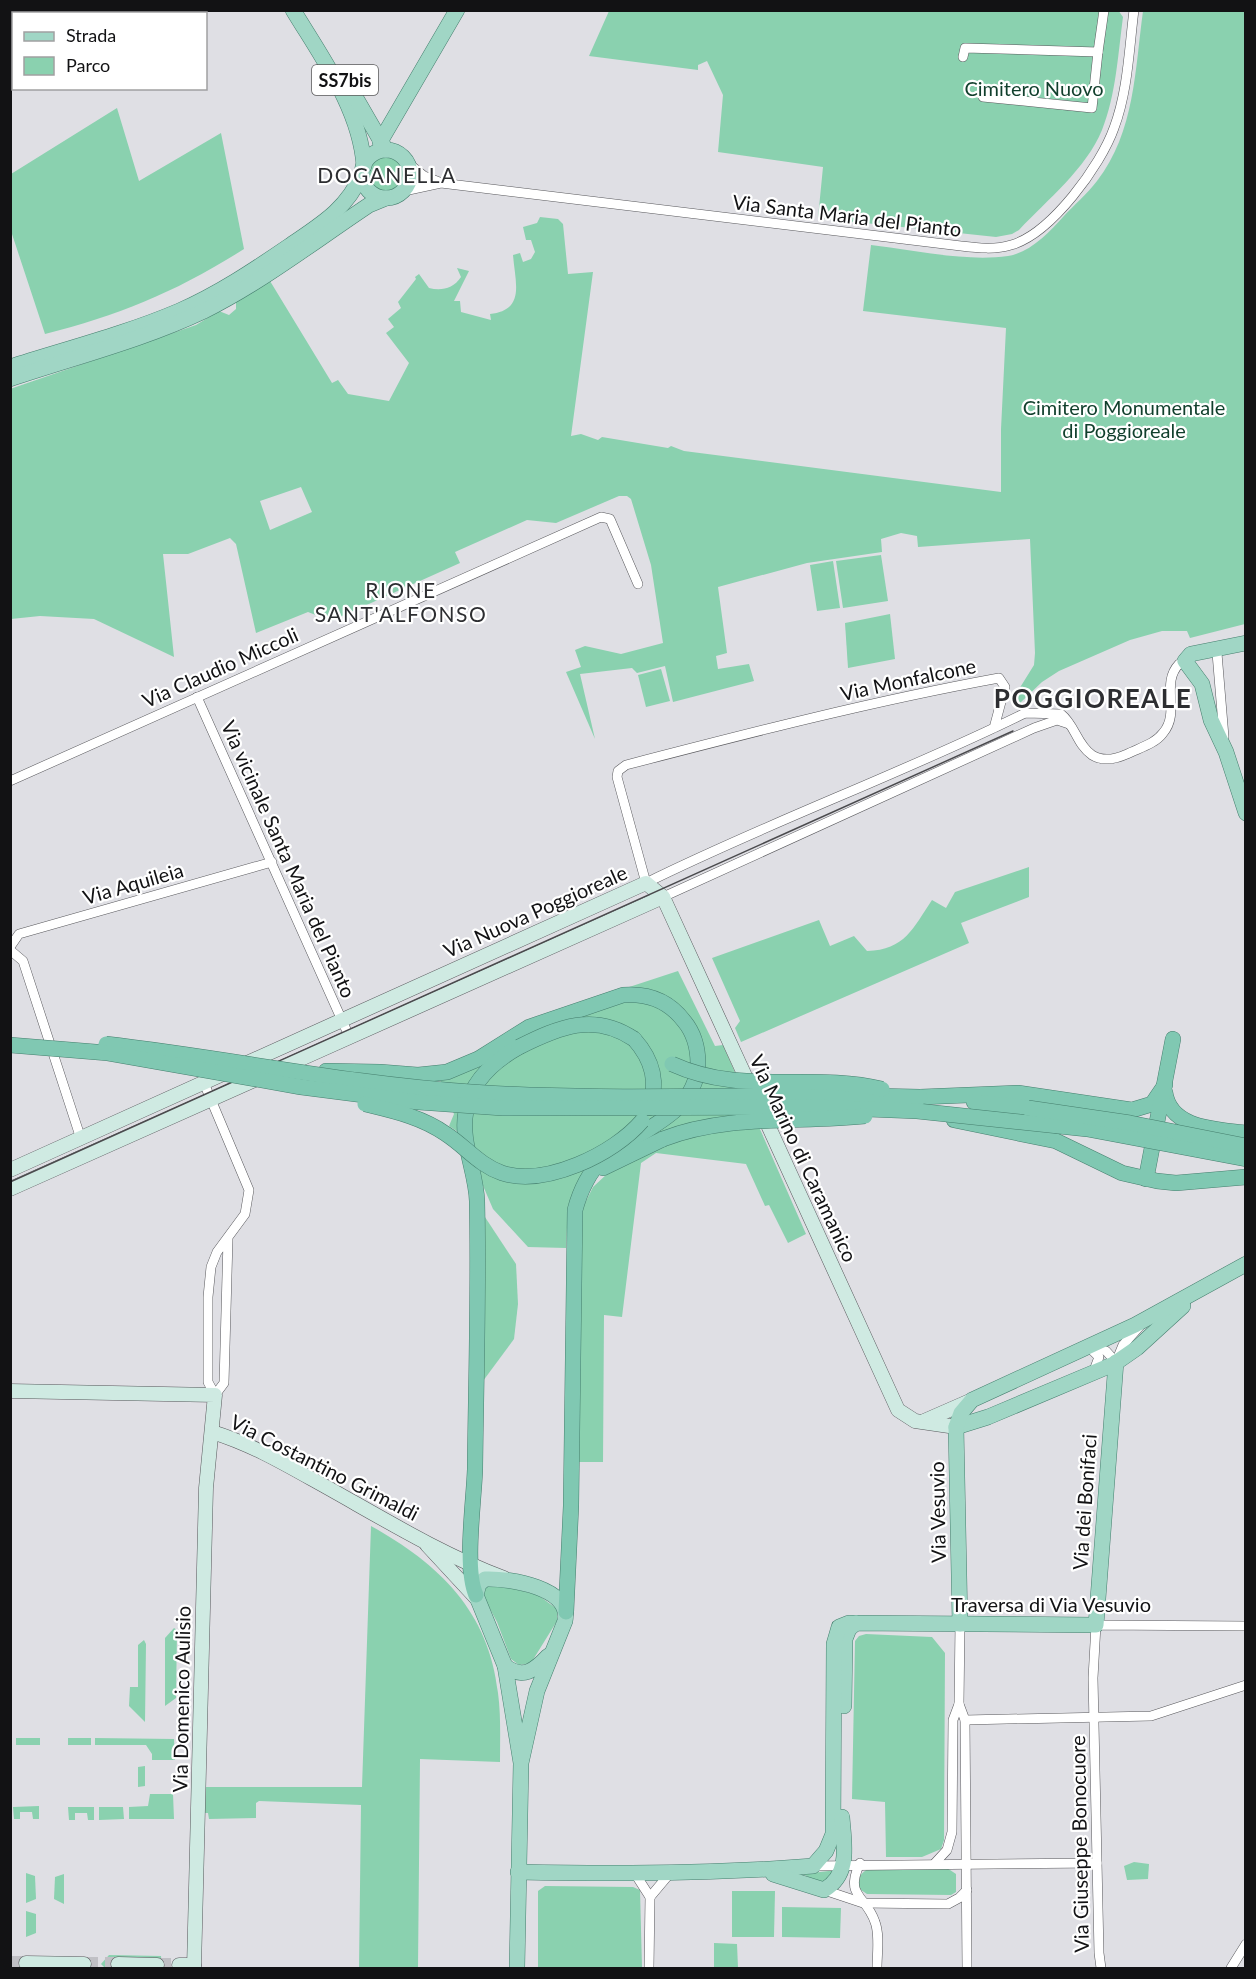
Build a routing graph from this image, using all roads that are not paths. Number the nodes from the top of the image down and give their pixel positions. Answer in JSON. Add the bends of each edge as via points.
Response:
{"nodes":[{"id":1,"x":293,"y":10,"type":"edge"},
{"id":2,"x":304,"y":10,"type":"edge"},
{"id":3,"x":457,"y":10,"type":"edge"},
{"id":4,"x":1104,"y":10,"type":"edge"},
{"id":5,"x":1134,"y":10,"type":"edge"},
{"id":6,"x":1098,"y":52,"type":"junction"},
{"id":7,"x":963,"y":57,"type":"dead end"},
{"id":8,"x":983,"y":97,"type":"dead end"},
{"id":9,"x":357,"y":129,"type":"junction"},
{"id":10,"x":380,"y":141,"type":"junction"},
{"id":11,"x":409,"y":164,"type":"junction"},
{"id":12,"x":363,"y":170,"type":"junction"},
{"id":13,"x":441,"y":183,"type":"junction"},
{"id":14,"x":404,"y":191,"type":"junction"},
{"id":15,"x":386,"y":198,"type":"junction"},
{"id":16,"x":327,"y":219,"type":"junction"},
{"id":17,"x":10,"y":368,"type":"edge"},
{"id":18,"x":10,"y":379,"type":"edge"},
{"id":19,"x":638,"y":584,"type":"dead end"},
{"id":20,"x":1245,"y":643,"type":"edge"},
{"id":21,"x":1217,"y":653,"type":"dead end"},
{"id":22,"x":1185,"y":665,"type":"junction"},
{"id":23,"x":197,"y":697,"type":"junction"},
{"id":24,"x":1020,"y":716,"type":"junction"},
{"id":25,"x":994,"y":728,"type":"junction"},
{"id":26,"x":1074,"y":730,"type":"junction"},
{"id":27,"x":1027,"y":731,"type":"junction"},
{"id":28,"x":1226,"y":752,"type":"junction"},
{"id":29,"x":10,"y":782,"type":"edge"},
{"id":30,"x":1245,"y":813,"type":"edge"},
{"id":31,"x":272,"y":862,"type":"junction"},
{"id":32,"x":646,"y":883,"type":"junction"},
{"id":33,"x":663,"y":897,"type":"junction"},
{"id":34,"x":10,"y":949,"type":"edge"},
{"id":35,"x":341,"y":1019,"type":"junction"},
{"id":36,"x":10,"y":1036,"type":"edge"},
{"id":37,"x":349,"y":1036,"type":"junction"},
{"id":38,"x":634,"y":1039,"type":"junction"},
{"id":39,"x":1173,"y":1039,"type":"dead end"},
{"id":40,"x":10,"y":1045,"type":"edge"},
{"id":41,"x":303,"y":1079,"type":"junction"},
{"id":42,"x":204,"y":1083,"type":"junction"},
{"id":43,"x":1165,"y":1086,"type":"junction"},
{"id":44,"x":211,"y":1099,"type":"junction"},
{"id":45,"x":919,"y":1104,"type":"junction"},
{"id":46,"x":1245,"y":1134,"type":"edge"},
{"id":47,"x":81,"y":1138,"type":"junction"},
{"id":48,"x":1245,"y":1146,"type":"edge"},
{"id":49,"x":1245,"y":1159,"type":"edge"},
{"id":50,"x":10,"y":1170,"type":"edge"},
{"id":51,"x":1245,"y":1177,"type":"edge"},
{"id":52,"x":1146,"y":1179,"type":"junction"},
{"id":53,"x":10,"y":1189,"type":"edge"},
{"id":54,"x":581,"y":1192,"type":"junction"},
{"id":55,"x":228,"y":1239,"type":"junction"},
{"id":56,"x":1245,"y":1264,"type":"edge"},
{"id":57,"x":1245,"y":1271,"type":"edge"},
{"id":58,"x":1181,"y":1303,"type":"junction"},
{"id":59,"x":1150,"y":1317,"type":"junction"},
{"id":60,"x":1089,"y":1347,"type":"junction"},
{"id":61,"x":1116,"y":1362,"type":"junction"},
{"id":62,"x":1093,"y":1372,"type":"junction"},
{"id":63,"x":10,"y":1391,"type":"edge"},
{"id":64,"x":215,"y":1395,"type":"junction"},
{"id":65,"x":977,"y":1398,"type":"junction"},
{"id":66,"x":988,"y":1417,"type":"junction"},
{"id":67,"x":922,"y":1422,"type":"junction"},
{"id":68,"x":956,"y":1426,"type":"junction"},
{"id":69,"x":213,"y":1432,"type":"junction"},
{"id":70,"x":419,"y":1537,"type":"junction"},
{"id":71,"x":471,"y":1563,"type":"junction"},
{"id":72,"x":517,"y":1583,"type":"junction"},
{"id":73,"x":477,"y":1597,"type":"junction"},
{"id":74,"x":566,"y":1612,"type":"junction"},
{"id":75,"x":856,"y":1623,"type":"junction"},
{"id":76,"x":960,"y":1624,"type":"junction"},
{"id":77,"x":1096,"y":1625,"type":"junction"},
{"id":78,"x":1245,"y":1626,"type":"edge"},
{"id":79,"x":553,"y":1650,"type":"junction"},
{"id":80,"x":505,"y":1666,"type":"junction"},
{"id":81,"x":1245,"y":1685,"type":"edge"},
{"id":82,"x":959,"y":1704,"type":"junction"},
{"id":83,"x":1094,"y":1718,"type":"junction"},
{"id":84,"x":965,"y":1720,"type":"junction"},
{"id":85,"x":521,"y":1763,"type":"junction"},
{"id":86,"x":843,"y":1837,"type":"junction"},
{"id":87,"x":844,"y":1863,"type":"junction"},
{"id":88,"x":865,"y":1863,"type":"junction"},
{"id":89,"x":935,"y":1863,"type":"junction"},
{"id":90,"x":968,"y":1863,"type":"junction"},
{"id":91,"x":1097,"y":1863,"type":"junction"},
{"id":92,"x":813,"y":1866,"type":"junction"},
{"id":93,"x":764,"y":1871,"type":"junction"},
{"id":94,"x":518,"y":1872,"type":"junction"},
{"id":95,"x":634,"y":1872,"type":"junction"},
{"id":96,"x":671,"y":1872,"type":"junction"},
{"id":97,"x":824,"y":1890,"type":"junction"},
{"id":98,"x":967,"y":1890,"type":"junction"},
{"id":99,"x":650,"y":1897,"type":"junction"},
{"id":100,"x":863,"y":1903,"type":"junction"},
{"id":101,"x":948,"y":1904,"type":"junction"},
{"id":102,"x":966,"y":1921,"type":"junction"},
{"id":103,"x":1245,"y":1944,"type":"edge"},
{"id":104,"x":26,"y":1964,"type":"dead end"},
{"id":105,"x":84,"y":1964,"type":"dead end"},
{"id":106,"x":118,"y":1964,"type":"dead end"},
{"id":107,"x":157,"y":1965,"type":"dead end"},
{"id":108,"x":179,"y":1965,"type":"dead end"},
{"id":109,"x":194,"y":1967,"type":"edge"},
{"id":110,"x":517,"y":1968,"type":"edge"},
{"id":111,"x":649,"y":1968,"type":"edge"},
{"id":112,"x":877,"y":1968,"type":"edge"},
{"id":113,"x":967,"y":1968,"type":"edge"},
{"id":114,"x":1101,"y":1968,"type":"edge"},
{"id":115,"x":1231,"y":1968,"type":"edge"}],
"edges":[{"from":1,"to":9,"type":"main road","number":"SS7bis","via":[[345,99]]},
{"from":2,"to":10,"type":"main road","number":"SS7bis"},
{"from":3,"to":10,"type":"main road"},
{"from":4,"to":6,"type":"street"},
{"from":5,"to":13,"type":"street","name":"Via Santa Maria del Pianto","via":[[1123,95],[1103,153],[1058,211],[1012,245],[974,247]]},
{"from":6,"to":7,"type":"street","via":[[965,48]]},
{"from":6,"to":8,"type":"street","via":[[1092,108]]},
{"from":9,"to":12,"type":"main road"},
{"from":9,"to":16,"type":"main road","via":[[352,174]]},
{"from":10,"to":11,"type":"main road"},
{"from":10,"to":12,"type":"main road"},
{"from":11,"to":13,"type":"street"},
{"from":11,"to":14,"type":"main road","via":[[410,181]]},
{"from":12,"to":15,"type":"main road","via":[[363,181],[372,194]]},
{"from":12,"to":16,"type":"main road","via":[[354,193]]},
{"from":13,"to":14,"type":"street","name":"Via Santa Maria del Pianto"},
{"from":14,"to":15,"type":"main road"},
{"from":15,"to":18,"type":"main road","via":[[207,309],[164,328]]},
{"from":16,"to":17,"type":"main road","via":[[262,264],[180,310]]},
{"from":19,"to":23,"type":"street","name":"Via Claudio Miccoli","via":[[610,519],[601,517]]},
{"from":20,"to":22,"type":"main road","via":[[1191,654]]},
{"from":21,"to":28,"type":"street"},
{"from":22,"to":26,"type":"street","name":"Via Nuova Poggioreale","via":[[1170,677],[1170,722],[1158,739],[1121,756],[1102,759],[1086,750]]},
{"from":22,"to":28,"type":"main road","via":[[1202,684],[1211,720]]},
{"from":23,"to":29,"type":"street","name":"Via Claudio Miccoli"},
{"from":23,"to":31,"type":"street","name":"Via vicinale Santa Maria del Pianto"},
{"from":24,"to":25,"type":"street","name":"Via Nuova Poggioreale"},
{"from":24,"to":26,"type":"street","name":"Via Nuova Poggioreale","via":[[1058,713]]},
{"from":24,"to":27,"type":"street","via":[[1032,721]]},
{"from":25,"to":32,"type":"street","name":"Via Nuova Poggioreale"},
{"from":25,"to":32,"type":"street","name":"Via Monfalcone","via":[[1005,687],[999,678],[772,727],[626,765],[617,777]]},
{"from":26,"to":27,"type":"street","name":"Via Nuova Poggioreale","via":[[1065,721],[1057,720]]},
{"from":27,"to":33,"type":"street","name":"Via Nuova Poggioreale"},
{"from":28,"to":30,"type":"main road"},
{"from":31,"to":34,"type":"street","name":"Via Aquileia","via":[[19,934]]},
{"from":31,"to":35,"type":"street","name":"Via vicinale Santa Maria del Pianto"},
{"from":32,"to":33,"type":"main road"},
{"from":32,"to":35,"type":"main road","name":"Via Nuova Poggioreale"},
{"from":33,"to":37,"type":"main road","name":"Via Nuova Poggioreale"},
{"from":33,"to":67,"type":"main road","name":"Via Marino di Caramanico","via":[[898,1410]]},
{"from":34,"to":47,"type":"street","via":[[23,961]]},
{"from":35,"to":37,"type":"street","name":"Via vicinale Santa Maria del Pianto"},
{"from":35,"to":42,"type":"main road","name":"Via Nuova Poggioreale"},
{"from":36,"to":41,"type":"highway","bridge":true,"via":[[189,1053]]},
{"from":37,"to":44,"type":"main road","name":"Via Nuova Poggioreale"},
{"from":38,"to":41,"type":"highway","bridge":true,"via":[[647,1055],[654,1083],[650,1106],[642,1121],[592,1158],[537,1176],[511,1175],[487,1167],[446,1133],[407,1114]]},
{"from":38,"to":45,"type":"highway","bridge":true,"via":[[672,1064],[712,1079],[860,1084]]},
{"from":38,"to":71,"type":"highway","bridge":true,"via":[[608,1025],[585,1024],[547,1034],[492,1065],[469,1101],[466,1140],[477,1218]]},
{"from":39,"to":43,"type":"highway"},
{"from":40,"to":41,"type":"highway","bridge":true,"via":[[108,1053]]},
{"from":41,"to":45,"type":"highway","bridge":true,"via":[[499,1094],[849,1095]]},
{"from":41,"to":54,"type":"highway","bridge":true,"via":[[368,1071],[418,1075],[447,1072],[478,1059],[529,1028],[623,995],[654,998],[681,1016],[695,1043],[697,1075],[692,1089],[683,1103],[605,1157]]},
{"from":42,"to":44,"type":"street"},
{"from":42,"to":47,"type":"main road","name":"Via Nuova Poggioreale"},
{"from":43,"to":45,"type":"highway","via":[[1152,1104],[1132,1110],[1010,1093]]},
{"from":43,"to":46,"type":"highway","via":[[1169,1106],[1184,1120]]},
{"from":43,"to":52,"type":"highway","bridge":true},
{"from":44,"to":53,"type":"main road","name":"Via Nuova Poggioreale"},
{"from":44,"to":55,"type":"street","via":[[249,1190],[248,1209]]},
{"from":45,"to":48,"type":"highway","bridge":true,"via":[[1078,1115]]},
{"from":45,"to":49,"type":"highway","bridge":true,"via":[[1087,1129]]},
{"from":45,"to":52,"type":"highway","bridge":true,"via":[[1056,1141],[1122,1173]]},
{"from":45,"to":54,"type":"highway","bridge":true,"via":[[835,1119],[730,1122],[691,1128],[603,1168]]},
{"from":47,"to":50,"type":"main road","name":"Via Nuova Poggioreale"},
{"from":51,"to":52,"type":"highway","via":[[1176,1183]]},
{"from":54,"to":74,"type":"highway","via":[[574,1220]]},
{"from":55,"to":64,"type":"street","via":[[224,1383]]},
{"from":55,"to":64,"type":"street","via":[[215,1256],[209,1281],[208,1382]]},
{"from":56,"to":58,"type":"main road"},
{"from":57,"to":58,"type":"main road"},
{"from":58,"to":59,"type":"main road"},
{"from":58,"to":61,"type":"main road","via":[[1137,1348]]},
{"from":59,"to":60,"type":"main road"},
{"from":59,"to":61,"type":"street","via":[[1123,1345]]},
{"from":60,"to":61,"type":"street","via":[[1106,1351]]},
{"from":60,"to":62,"type":"street","via":[[1099,1357]]},
{"from":60,"to":65,"type":"main road"},
{"from":61,"to":62,"type":"main road"},
{"from":61,"to":77,"type":"main road","name":"Via dei Bonifaci"},
{"from":62,"to":66,"type":"main road"},
{"from":63,"to":64,"type":"main road","name":"Via Costantino Grimaldi"},
{"from":64,"to":69,"type":"main road","name":"Via Domenico Aulisio"},
{"from":65,"to":66,"type":"street","via":[[977,1409]]},
{"from":65,"to":67,"type":"main road"},
{"from":65,"to":68,"type":"main road","via":[[961,1413]]},
{"from":66,"to":68,"type":"main road"},
{"from":67,"to":68,"type":"main road"},
{"from":68,"to":76,"type":"main road","name":"Via Vesuvio"},
{"from":69,"to":70,"type":"main road","name":"Via Costantino Grimaldi","via":[[285,1464]]},
{"from":69,"to":109,"type":"main road","name":"Via Domenico Aulisio","via":[[206,1488]]},
{"from":70,"to":71,"type":"main road","name":"Via Costantino Grimaldi"},
{"from":70,"to":73,"type":"main road","name":"Via Costantino Grimaldi"},
{"from":71,"to":72,"type":"main road","name":"Via Costantino Grimaldi"},
{"from":71,"to":73,"type":"highway","via":[[471,1584]]},
{"from":72,"to":73,"type":"main road","via":[[485,1579],[479,1584]]},
{"from":72,"to":74,"type":"main road","via":[[555,1596]]},
{"from":73,"to":80,"type":"main road"},
{"from":74,"to":79,"type":"main road"},
{"from":75,"to":76,"type":"main road","name":"Traversa di Via Vesuvio"},
{"from":75,"to":86,"type":"main road","via":[[849,1629],[845,1644]]},
{"from":75,"to":92,"type":"main road","via":[[843,1624],[835,1637],[833,1833],[826,1851]]},
{"from":76,"to":77,"type":"main road","name":"Traversa di Via Vesuvio"},
{"from":76,"to":82,"type":"street","name":"Via Vesuvio"},
{"from":77,"to":78,"type":"street","name":"Traversa di Via Vesuvio"},
{"from":77,"to":83,"type":"street","name":"Via dei Bonifaci"},
{"from":79,"to":80,"type":"main road","via":[[528,1673],[517,1673]]},
{"from":79,"to":85,"type":"main road","via":[[533,1705]]},
{"from":80,"to":85,"type":"main road"},
{"from":81,"to":83,"type":"street","via":[[1158,1714]]},
{"from":82,"to":84,"type":"street","name":"Via Vesuvio"},
{"from":82,"to":89,"type":"street","name":"Via Vesuvio","via":[[953,1720],[952,1832],[947,1850]]},
{"from":83,"to":84,"type":"street"},
{"from":83,"to":91,"type":"street","name":"Via Giuseppe Bonocuore"},
{"from":84,"to":90,"type":"street","name":"Via Vesuvio"},
{"from":85,"to":94,"type":"main road"},
{"from":86,"to":87,"type":"main road"},
{"from":86,"to":88,"type":"street","via":[[851,1852]]},
{"from":87,"to":88,"type":"street"},
{"from":87,"to":92,"type":"street"},
{"from":87,"to":97,"type":"main road","via":[[837,1881]]},
{"from":88,"to":89,"type":"street"},
{"from":88,"to":100,"type":"street","via":[[854,1885]]},
{"from":89,"to":90,"type":"street"},
{"from":90,"to":91,"type":"street"},
{"from":90,"to":98,"type":"street","name":"Via Vesuvio"},
{"from":91,"to":114,"type":"street","name":"Via Giuseppe Bonocuore"},
{"from":92,"to":93,"type":"main road"},
{"from":93,"to":96,"type":"main road"},
{"from":93,"to":97,"type":"main road"},
{"from":94,"to":95,"type":"main road"},
{"from":94,"to":110,"type":"main road"},
{"from":95,"to":96,"type":"main road"},
{"from":95,"to":99,"type":"street"},
{"from":96,"to":99,"type":"street"},
{"from":97,"to":100,"type":"street"},
{"from":98,"to":101,"type":"street"},
{"from":98,"to":102,"type":"street","name":"Via Vesuvio"},
{"from":99,"to":111,"type":"street"},
{"from":100,"to":101,"type":"street"},
{"from":100,"to":112,"type":"street","via":[[875,1921]]},
{"from":101,"to":102,"type":"street"},
{"from":102,"to":113,"type":"street","name":"Via Vesuvio"},
{"from":103,"to":115,"type":"street"},
{"from":104,"to":105,"type":"main road"},
{"from":106,"to":107,"type":"main road"},
{"from":108,"to":109,"type":"main road"}]}
